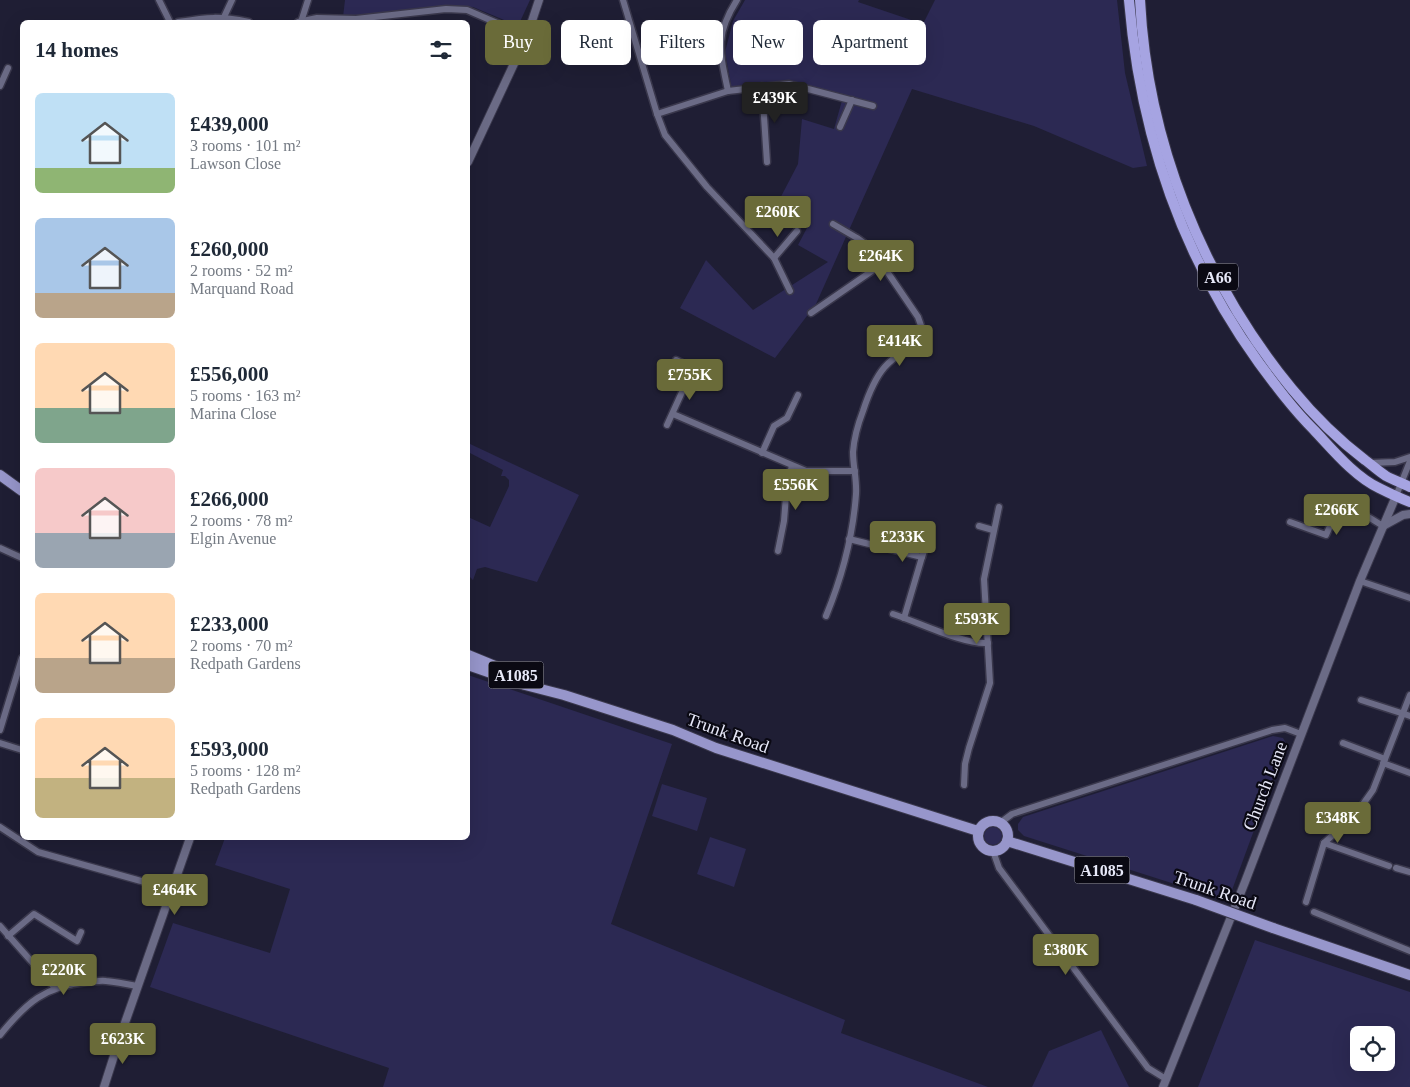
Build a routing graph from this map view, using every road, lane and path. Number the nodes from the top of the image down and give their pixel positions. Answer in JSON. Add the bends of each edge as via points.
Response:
{"nodes":[{"id":1,"x":159,"y":0,"type":"edge"},
{"id":2,"x":232,"y":0,"type":"edge"},
{"id":3,"x":308,"y":0,"type":"edge"},
{"id":4,"x":540,"y":0,"type":"edge"},
{"id":5,"x":623,"y":0,"type":"edge"},
{"id":6,"x":737,"y":0,"type":"edge"},
{"id":7,"x":1129,"y":0,"type":"edge"},
{"id":8,"x":1140,"y":0,"type":"edge"},
{"id":9,"x":224,"y":17,"type":"junction"},
{"id":10,"x":169,"y":20,"type":"edge"},
{"id":11,"x":189,"y":20,"type":"edge"},
{"id":12,"x":239,"y":20,"type":"edge"},
{"id":13,"x":301,"y":20,"type":"edge"},
{"id":14,"x":308,"y":20,"type":"edge"},
{"id":15,"x":490,"y":20,"type":"edge"},
{"id":16,"x":533,"y":20,"type":"edge"},
{"id":17,"x":513,"y":65,"type":"edge"},
{"id":18,"x":8,"y":68,"type":"dead end"},
{"id":19,"x":0,"y":85,"type":"edge"},
{"id":20,"x":762,"y":86,"type":"junction"},
{"id":21,"x":728,"y":91,"type":"junction"},
{"id":22,"x":852,"y":100,"type":"junction"},
{"id":23,"x":873,"y":106,"type":"dead end"},
{"id":24,"x":656,"y":114,"type":"junction"},
{"id":25,"x":840,"y":127,"type":"dead end"},
{"id":26,"x":470,"y":158,"type":"edge"},
{"id":27,"x":767,"y":162,"type":"dead end"},
{"id":28,"x":833,"y":224,"type":"dead end"},
{"id":29,"x":797,"y":231,"type":"dead end"},
{"id":30,"x":774,"y":258,"type":"junction"},
{"id":31,"x":882,"y":264,"type":"junction"},
{"id":32,"x":790,"y":291,"type":"dead end"},
{"id":33,"x":811,"y":313,"type":"dead end"},
{"id":34,"x":676,"y":360,"type":"dead end"},
{"id":35,"x":693,"y":368,"type":"junction"},
{"id":36,"x":712,"y":377,"type":"dead end"},
{"id":37,"x":798,"y":395,"type":"dead end"},
{"id":38,"x":673,"y":414,"type":"junction"},
{"id":39,"x":667,"y":425,"type":"dead end"},
{"id":40,"x":762,"y":453,"type":"junction"},
{"id":41,"x":1410,"y":459,"type":"edge"},
{"id":42,"x":1368,"y":463,"type":"junction"},
{"id":43,"x":792,"y":466,"type":"junction"},
{"id":44,"x":855,"y":471,"type":"junction"},
{"id":45,"x":0,"y":475,"type":"edge"},
{"id":46,"x":1406,"y":485,"type":"edge"},
{"id":47,"x":20,"y":490,"type":"edge"},
{"id":48,"x":1396,"y":496,"type":"junction"},
{"id":49,"x":1410,"y":502,"type":"edge"},
{"id":50,"x":999,"y":507,"type":"dead end"},
{"id":51,"x":1410,"y":514,"type":"edge"},
{"id":52,"x":1290,"y":522,"type":"dead end"},
{"id":53,"x":979,"y":526,"type":"dead end"},
{"id":54,"x":1383,"y":526,"type":"junction"},
{"id":55,"x":994,"y":530,"type":"junction"},
{"id":56,"x":849,"y":540,"type":"junction"},
{"id":57,"x":926,"y":545,"type":"dead end"},
{"id":58,"x":0,"y":548,"type":"edge"},
{"id":59,"x":778,"y":551,"type":"dead end"},
{"id":60,"x":20,"y":557,"type":"edge"},
{"id":61,"x":922,"y":557,"type":"junction"},
{"id":62,"x":1360,"y":581,"type":"junction"},
{"id":63,"x":1410,"y":598,"type":"edge"},
{"id":64,"x":893,"y":614,"type":"dead end"},
{"id":65,"x":826,"y":616,"type":"dead end"},
{"id":66,"x":904,"y":618,"type":"junction"},
{"id":67,"x":988,"y":643,"type":"junction"},
{"id":68,"x":470,"y":657,"type":"edge"},
{"id":69,"x":20,"y":665,"type":"edge"},
{"id":70,"x":470,"y":665,"type":"edge"},
{"id":71,"x":564,"y":695,"type":"junction"},
{"id":72,"x":1410,"y":695,"type":"edge"},
{"id":73,"x":1361,"y":700,"type":"dead end"},
{"id":74,"x":1402,"y":714,"type":"junction"},
{"id":75,"x":1410,"y":716,"type":"edge"},
{"id":76,"x":0,"y":730,"type":"edge"},
{"id":77,"x":1301,"y":734,"type":"junction"},
{"id":78,"x":0,"y":743,"type":"edge"},
{"id":79,"x":1343,"y":743,"type":"dead end"},
{"id":80,"x":20,"y":749,"type":"edge"},
{"id":81,"x":1384,"y":761,"type":"junction"},
{"id":82,"x":1410,"y":773,"type":"edge"},
{"id":83,"x":964,"y":784,"type":"dead end"},
{"id":84,"x":1000,"y":823,"type":"junction"},
{"id":85,"x":0,"y":827,"type":"edge"},
{"id":86,"x":978,"y":831,"type":"junction"},
{"id":87,"x":189,"y":840,"type":"edge"},
{"id":88,"x":1007,"y":840,"type":"junction"},
{"id":89,"x":1324,"y":843,"type":"junction"},
{"id":90,"x":993,"y":852,"type":"junction"},
{"id":91,"x":1410,"y":872,"type":"edge"},
{"id":92,"x":173,"y":890,"type":"junction"},
{"id":93,"x":1306,"y":902,"type":"dead end"},
{"id":94,"x":1314,"y":912,"type":"dead end"},
{"id":95,"x":0,"y":926,"type":"edge"},
{"id":96,"x":81,"y":932,"type":"dead end"},
{"id":97,"x":8,"y":936,"type":"junction"},
{"id":98,"x":1410,"y":951,"type":"edge"},
{"id":99,"x":1410,"y":975,"type":"edge"},
{"id":100,"x":137,"y":986,"type":"junction"},
{"id":101,"x":55,"y":988,"type":"junction"},
{"id":102,"x":0,"y":1035,"type":"edge"},
{"id":103,"x":1166,"y":1079,"type":"junction"},
{"id":104,"x":104,"y":1087,"type":"edge"},
{"id":105,"x":1163,"y":1087,"type":"edge"}],
"edges":[{"from":1,"to":10,"type":"street"},
{"from":2,"to":9,"type":"street"},
{"from":3,"to":13,"type":"street"},
{"from":4,"to":16,"type":"street"},
{"from":5,"to":24,"type":"street"},
{"from":6,"to":21,"type":"street","via":[[722,29],[720,43]]},
{"from":7,"to":48,"type":"highway","number":"A66","via":[[1140,87],[1160,170],[1205,276],[1246,346],[1300,416],[1357,472],[1377,488]]},
{"from":8,"to":42,"type":"highway","number":"A66","via":[[1147,70],[1157,118],[1172,172],[1208,259],[1232,304],[1278,372],[1331,433]]},
{"from":9,"to":11,"type":"street"},
{"from":9,"to":12,"type":"street"},
{"from":14,"to":15,"type":"street","via":[[356,19],[446,9],[467,10]]},
{"from":17,"to":26,"type":"street"},
{"from":18,"to":19,"type":"street"},
{"from":20,"to":21,"type":"street"},
{"from":20,"to":22,"type":"street","via":[[789,84]]},
{"from":20,"to":27,"type":"street"},
{"from":21,"to":24,"type":"street"},
{"from":22,"to":23,"type":"street"},
{"from":22,"to":25,"type":"street"},
{"from":24,"to":30,"type":"street","via":[[665,135],[707,187]]},
{"from":28,"to":31,"type":"street","via":[[871,248]]},
{"from":29,"to":30,"type":"street"},
{"from":30,"to":32,"type":"street"},
{"from":31,"to":33,"type":"street"},
{"from":31,"to":44,"type":"street","via":[[918,316],[927,343],[909,348],[890,360],[871,387],[853,451]]},
{"from":34,"to":35,"type":"street"},
{"from":35,"to":36,"type":"street"},
{"from":35,"to":38,"type":"street"},
{"from":37,"to":40,"type":"street","via":[[787,418],[774,426]]},
{"from":38,"to":39,"type":"street"},
{"from":38,"to":40,"type":"street"},
{"from":40,"to":43,"type":"street"},
{"from":41,"to":42,"type":"street"},
{"from":41,"to":46,"type":"street"},
{"from":42,"to":46,"type":"highway","number":"A66"},
{"from":43,"to":44,"type":"street","via":[[806,471]]},
{"from":43,"to":59,"type":"street"},
{"from":44,"to":56,"type":"street","via":[[856,492]]},
{"from":45,"to":47,"type":"main road"},
{"from":46,"to":48,"type":"street"},
{"from":48,"to":49,"type":"highway","number":"A66"},
{"from":48,"to":54,"type":"street","name":"Church Lane"},
{"from":50,"to":55,"type":"street"},
{"from":51,"to":54,"type":"street"},
{"from":52,"to":54,"type":"street","via":[[1326,535],[1340,504],[1352,506]]},
{"from":53,"to":55,"type":"street"},
{"from":54,"to":62,"type":"street","name":"Church Lane"},
{"from":55,"to":67,"type":"street","via":[[984,579]]},
{"from":56,"to":61,"type":"street"},
{"from":56,"to":65,"type":"street","via":[[837,591]]},
{"from":57,"to":61,"type":"street"},
{"from":58,"to":60,"type":"street"},
{"from":61,"to":66,"type":"street"},
{"from":62,"to":63,"type":"street"},
{"from":62,"to":77,"type":"street","name":"Church Lane"},
{"from":64,"to":66,"type":"street"},
{"from":66,"to":67,"type":"street","via":[[978,643]]},
{"from":67,"to":83,"type":"street","via":[[990,683],[969,748]]},
{"from":68,"to":71,"type":"main road","number":"A1085"},
{"from":69,"to":76,"type":"street"},
{"from":70,"to":71,"type":"main road","name":"Trunk Road","number":"A1085"},
{"from":71,"to":86,"type":"main road","name":"Trunk Road","number":"A1085","via":[[673,730],[716,748]]},
{"from":72,"to":74,"type":"street"},
{"from":73,"to":74,"type":"street"},
{"from":74,"to":75,"type":"street"},
{"from":74,"to":81,"type":"street"},
{"from":77,"to":84,"type":"street","via":[[1285,728],[1272,730],[1012,814]]},
{"from":77,"to":103,"type":"street","name":"Church Lane"},
{"from":78,"to":80,"type":"street"},
{"from":79,"to":81,"type":"street"},
{"from":81,"to":82,"type":"street"},
{"from":81,"to":89,"type":"street","via":[[1373,790],[1356,814]]},
{"from":84,"to":86,"type":"main road","via":[[987,822]]},
{"from":84,"to":88,"type":"main road","via":[[1006,831]]},
{"from":85,"to":92,"type":"street","via":[[38,852]]},
{"from":86,"to":90,"type":"main road","via":[[980,845]]},
{"from":87,"to":92,"type":"street"},
{"from":88,"to":90,"type":"main road","via":[[1002,848]]},
{"from":88,"to":99,"type":"main road","name":"Trunk Road","number":"A1085","bridge":true,"via":[[1196,900]]},
{"from":89,"to":91,"type":"street"},
{"from":89,"to":93,"type":"street"},
{"from":90,"to":103,"type":"street","via":[[999,868],[1142,1061]]},
{"from":92,"to":100,"type":"street"},
{"from":94,"to":98,"type":"street"},
{"from":95,"to":97,"type":"street"},
{"from":96,"to":97,"type":"street","via":[[77,941],[34,914]]},
{"from":97,"to":101,"type":"street"},
{"from":100,"to":101,"type":"street","via":[[105,981]]},
{"from":100,"to":104,"type":"street"},
{"from":101,"to":102,"type":"street","via":[[16,1015]]},
{"from":103,"to":105,"type":"street","name":"Church Lane"}]}
